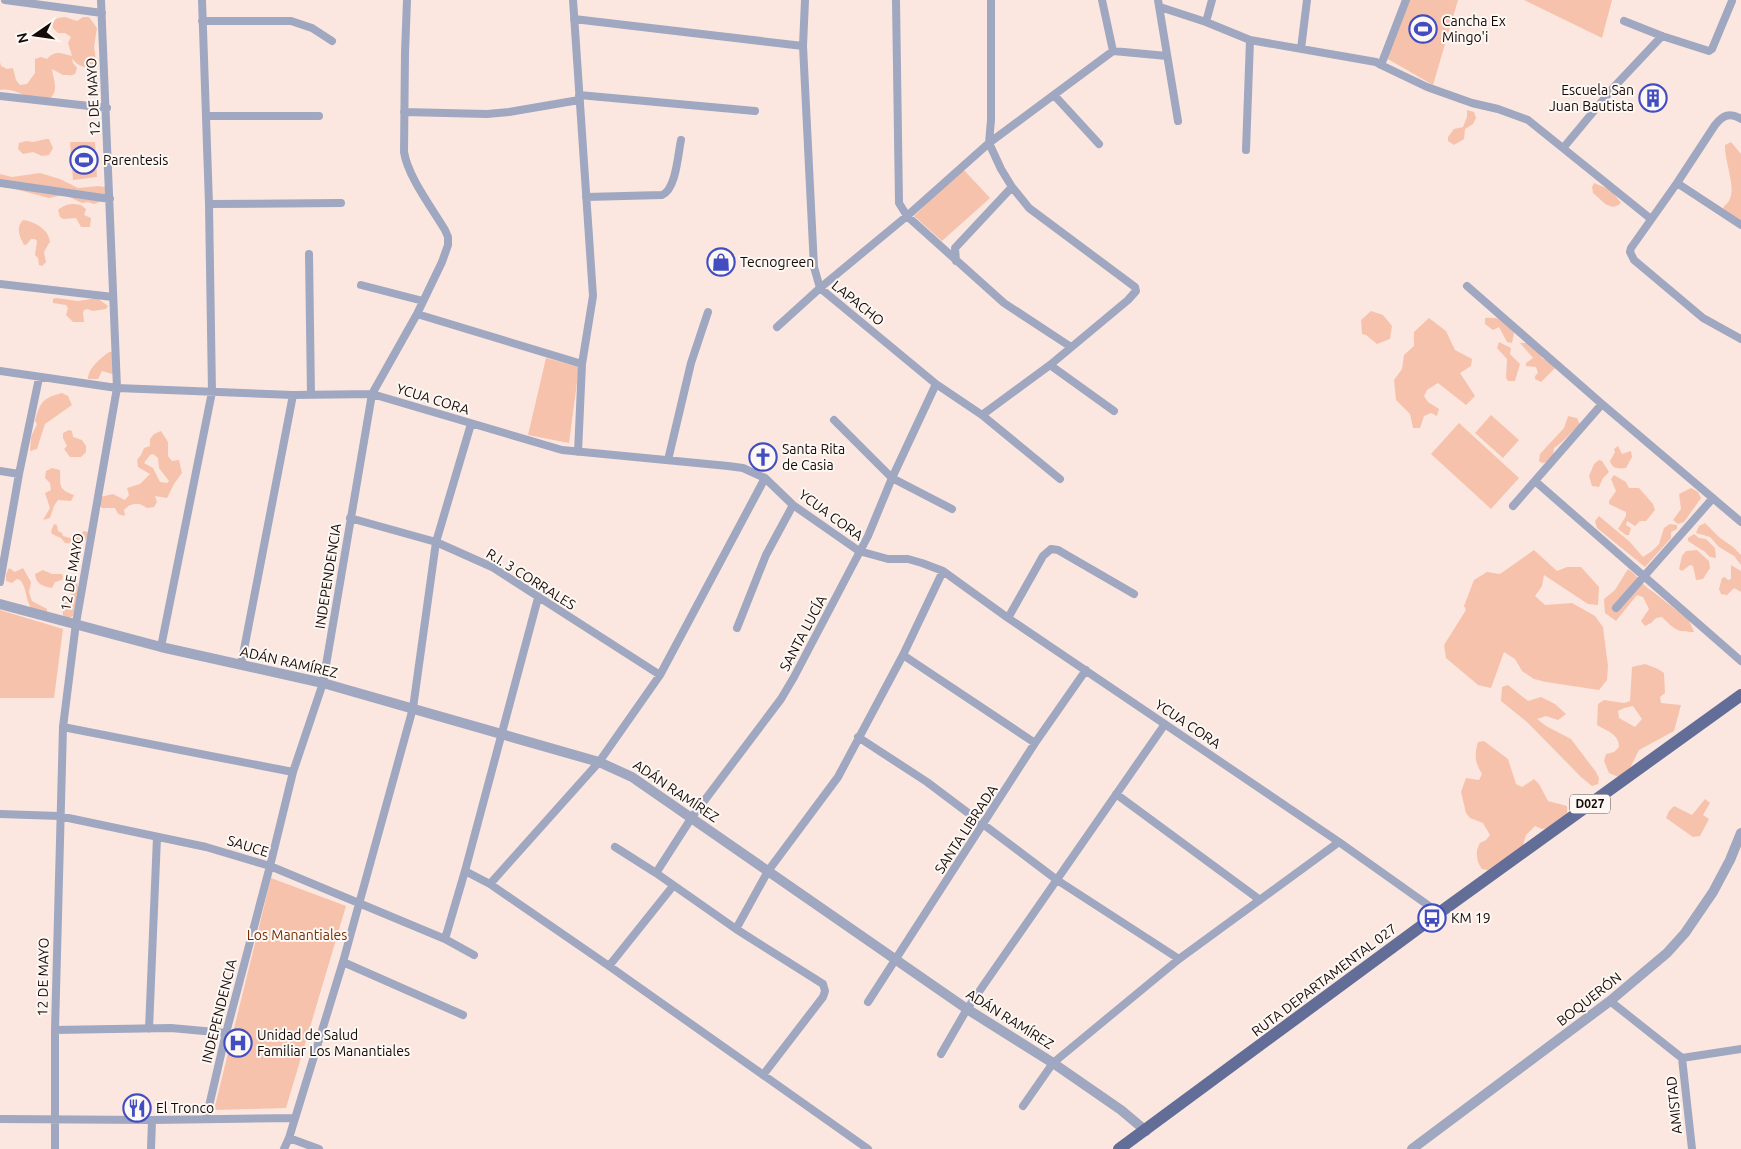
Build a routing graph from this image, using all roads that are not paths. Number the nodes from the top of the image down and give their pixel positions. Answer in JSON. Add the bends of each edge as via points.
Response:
{"nodes":[{"id":1,"x":5,"y":0,"type":"edge"},
{"id":2,"x":101,"y":0,"type":"edge"},
{"id":3,"x":202,"y":0,"type":"edge"},
{"id":4,"x":407,"y":0,"type":"edge"},
{"id":5,"x":572,"y":0,"type":"edge"},
{"id":6,"x":805,"y":0,"type":"edge"},
{"id":7,"x":896,"y":0,"type":"edge"},
{"id":8,"x":991,"y":0,"type":"edge"},
{"id":9,"x":1102,"y":0,"type":"edge"},
{"id":10,"x":1212,"y":0,"type":"edge"},
{"id":11,"x":1307,"y":0,"type":"edge"},
{"id":12,"x":1406,"y":0,"type":"edge"},
{"id":13,"x":1732,"y":1,"type":"edge"},
{"id":14,"x":1159,"y":4,"type":"edge"},
{"id":15,"x":102,"y":12,"type":"junction"},
{"id":16,"x":574,"y":19,"type":"junction"},
{"id":17,"x":202,"y":21,"type":"junction"},
{"id":18,"x":1624,"y":21,"type":"dead end"},
{"id":19,"x":1206,"y":22,"type":"junction"},
{"id":20,"x":1662,"y":36,"type":"junction"},
{"id":21,"x":1250,"y":40,"type":"junction"},
{"id":22,"x":332,"y":41,"type":"dead end"},
{"id":23,"x":803,"y":46,"type":"junction"},
{"id":24,"x":1301,"y":49,"type":"junction"},
{"id":25,"x":1113,"y":51,"type":"junction"},
{"id":26,"x":1167,"y":56,"type":"junction"},
{"id":27,"x":1381,"y":65,"type":"junction"},
{"id":28,"x":1054,"y":95,"type":"junction"},
{"id":29,"x":0,"y":96,"type":"edge"},
{"id":30,"x":579,"y":98,"type":"junction"},
{"id":31,"x":107,"y":108,"type":"junction"},
{"id":32,"x":755,"y":111,"type":"dead end"},
{"id":33,"x":404,"y":112,"type":"junction"},
{"id":34,"x":206,"y":116,"type":"junction"},
{"id":35,"x":319,"y":116,"type":"dead end"},
{"id":36,"x":1741,"y":119,"type":"edge"},
{"id":37,"x":1178,"y":121,"type":"dead end"},
{"id":38,"x":681,"y":140,"type":"dead end"},
{"id":39,"x":989,"y":144,"type":"junction"},
{"id":40,"x":1099,"y":144,"type":"dead end"},
{"id":41,"x":1564,"y":147,"type":"junction"},
{"id":42,"x":1246,"y":150,"type":"dead end"},
{"id":43,"x":1677,"y":183,"type":"junction"},
{"id":44,"x":0,"y":184,"type":"edge"},
{"id":45,"x":1012,"y":187,"type":"junction"},
{"id":46,"x":586,"y":197,"type":"junction"},
{"id":47,"x":110,"y":199,"type":"junction"},
{"id":48,"x":341,"y":203,"type":"dead end"},
{"id":49,"x":209,"y":204,"type":"junction"},
{"id":50,"x":906,"y":216,"type":"junction"},
{"id":51,"x":1651,"y":219,"type":"junction"},
{"id":52,"x":1741,"y":225,"type":"edge"},
{"id":53,"x":309,"y":254,"type":"dead end"},
{"id":54,"x":956,"y":261,"type":"junction"},
{"id":55,"x":0,"y":284,"type":"edge"},
{"id":56,"x":361,"y":286,"type":"dead end"},
{"id":57,"x":1467,"y":286,"type":"dead end"},
{"id":58,"x":820,"y":288,"type":"junction"},
{"id":59,"x":113,"y":297,"type":"junction"},
{"id":60,"x":423,"y":301,"type":"junction"},
{"id":61,"x":708,"y":312,"type":"dead end"},
{"id":62,"x":417,"y":314,"type":"junction"},
{"id":63,"x":777,"y":327,"type":"dead end"},
{"id":64,"x":1741,"y":339,"type":"edge"},
{"id":65,"x":1071,"y":347,"type":"junction"},
{"id":66,"x":582,"y":364,"type":"junction"},
{"id":67,"x":1050,"y":365,"type":"junction"},
{"id":68,"x":0,"y":371,"type":"edge"},
{"id":69,"x":39,"y":378,"type":"junction"},
{"id":70,"x":936,"y":384,"type":"junction"},
{"id":71,"x":117,"y":388,"type":"junction"},
{"id":72,"x":212,"y":392,"type":"junction"},
{"id":73,"x":372,"y":394,"type":"junction"},
{"id":74,"x":293,"y":395,"type":"junction"},
{"id":75,"x":312,"y":395,"type":"junction"},
{"id":76,"x":1602,"y":404,"type":"junction"},
{"id":77,"x":1114,"y":411,"type":"dead end"},
{"id":78,"x":982,"y":414,"type":"junction"},
{"id":79,"x":834,"y":420,"type":"dead end"},
{"id":80,"x":471,"y":424,"type":"junction"},
{"id":81,"x":578,"y":452,"type":"junction"},
{"id":82,"x":668,"y":460,"type":"junction"},
{"id":83,"x":0,"y":471,"type":"edge"},
{"id":84,"x":19,"y":474,"type":"junction"},
{"id":85,"x":765,"y":478,"type":"junction"},
{"id":86,"x":892,"y":478,"type":"junction"},
{"id":87,"x":1060,"y":479,"type":"dead end"},
{"id":88,"x":1535,"y":481,"type":"junction"},
{"id":89,"x":1713,"y":498,"type":"junction"},
{"id":90,"x":793,"y":505,"type":"junction"},
{"id":91,"x":1513,"y":506,"type":"dead end"},
{"id":92,"x":952,"y":509,"type":"dead end"},
{"id":93,"x":350,"y":518,"type":"junction"},
{"id":94,"x":1741,"y":522,"type":"edge"},
{"id":95,"x":436,"y":542,"type":"junction"},
{"id":96,"x":859,"y":551,"type":"junction"},
{"id":97,"x":943,"y":571,"type":"junction"},
{"id":98,"x":1644,"y":576,"type":"junction"},
{"id":99,"x":0,"y":582,"type":"edge"},
{"id":100,"x":1134,"y":594,"type":"dead end"},
{"id":101,"x":538,"y":598,"type":"junction"},
{"id":102,"x":0,"y":604,"type":"edge"},
{"id":103,"x":1616,"y":608,"type":"dead end"},
{"id":104,"x":1008,"y":618,"type":"junction"},
{"id":105,"x":76,"y":623,"type":"junction"},
{"id":106,"x":738,"y":628,"type":"dead end"},
{"id":107,"x":161,"y":648,"type":"junction"},
{"id":108,"x":903,"y":655,"type":"junction"},
{"id":109,"x":1741,"y":661,"type":"edge"},
{"id":110,"x":241,"y":665,"type":"junction"},
{"id":111,"x":1086,"y":670,"type":"junction"},
{"id":112,"x":660,"y":675,"type":"junction"},
{"id":113,"x":323,"y":683,"type":"junction"},
{"id":114,"x":1741,"y":695,"type":"edge"},
{"id":115,"x":413,"y":708,"type":"junction"},
{"id":116,"x":1165,"y":724,"type":"junction"},
{"id":117,"x":63,"y":727,"type":"junction"},
{"id":118,"x":502,"y":734,"type":"junction"},
{"id":119,"x":858,"y":737,"type":"junction"},
{"id":120,"x":1036,"y":743,"type":"junction"},
{"id":121,"x":599,"y":762,"type":"junction"},
{"id":122,"x":293,"y":772,"type":"junction"},
{"id":123,"x":1116,"y":794,"type":"junction"},
{"id":124,"x":0,"y":814,"type":"edge"},
{"id":125,"x":59,"y":816,"type":"junction"},
{"id":126,"x":692,"y":817,"type":"junction"},
{"id":127,"x":984,"y":824,"type":"junction"},
{"id":128,"x":158,"y":837,"type":"junction"},
{"id":129,"x":1740,"y":839,"type":"edge"},
{"id":130,"x":1339,"y":842,"type":"junction"},
{"id":131,"x":615,"y":847,"type":"dead end"},
{"id":132,"x":270,"y":866,"type":"junction"},
{"id":133,"x":768,"y":870,"type":"junction"},
{"id":134,"x":465,"y":871,"type":"junction"},
{"id":135,"x":656,"y":873,"type":"junction"},
{"id":136,"x":1057,"y":880,"type":"junction"},
{"id":137,"x":490,"y":884,"type":"junction"},
{"id":138,"x":673,"y":886,"type":"junction"},
{"id":139,"x":1260,"y":900,"type":"junction"},
{"id":140,"x":359,"y":903,"type":"junction"},
{"id":141,"x":1439,"y":913,"type":"junction"},
{"id":142,"x":736,"y":929,"type":"junction"},
{"id":143,"x":445,"y":939,"type":"junction"},
{"id":144,"x":474,"y":955,"type":"dead end"},
{"id":145,"x":895,"y":959,"type":"junction"},
{"id":146,"x":1179,"y":959,"type":"junction"},
{"id":147,"x":343,"y":962,"type":"junction"},
{"id":148,"x":609,"y":966,"type":"junction"},
{"id":149,"x":1610,"y":1001,"type":"junction"},
{"id":150,"x":868,"y":1002,"type":"dead end"},
{"id":151,"x":967,"y":1009,"type":"junction"},
{"id":152,"x":462,"y":1015,"type":"dead end"},
{"id":153,"x":149,"y":1029,"type":"junction"},
{"id":154,"x":55,"y":1030,"type":"junction"},
{"id":155,"x":226,"y":1033,"type":"junction"},
{"id":156,"x":1741,"y":1049,"type":"edge"},
{"id":157,"x":941,"y":1054,"type":"dead end"},
{"id":158,"x":1682,"y":1058,"type":"junction"},
{"id":159,"x":1053,"y":1063,"type":"junction"},
{"id":160,"x":763,"y":1075,"type":"junction"},
{"id":161,"x":1023,"y":1106,"type":"dead end"},
{"id":162,"x":294,"y":1118,"type":"junction"},
{"id":163,"x":0,"y":1119,"type":"edge"},
{"id":164,"x":55,"y":1119,"type":"junction"},
{"id":165,"x":206,"y":1119,"type":"junction"},
{"id":166,"x":152,"y":1120,"type":"junction"},
{"id":167,"x":1146,"y":1131,"type":"junction"},
{"id":168,"x":289,"y":1138,"type":"junction"},
{"id":169,"x":55,"y":1149,"type":"edge"},
{"id":170,"x":151,"y":1149,"type":"edge"},
{"id":171,"x":284,"y":1149,"type":"edge"},
{"id":172,"x":319,"y":1149,"type":"edge"},
{"id":173,"x":868,"y":1149,"type":"edge"},
{"id":174,"x":1119,"y":1149,"type":"edge"},
{"id":175,"x":1412,"y":1149,"type":"edge"},
{"id":176,"x":1692,"y":1149,"type":"edge"}],
"edges":[{"from":1,"to":15,"type":"street"},
{"from":2,"to":15,"type":"street","name":"12 DE MAYO"},
{"from":3,"to":17,"type":"street"},
{"from":4,"to":33,"type":"street","name":"INDEPENDENCIA"},
{"from":5,"to":16,"type":"street"},
{"from":6,"to":23,"type":"street","name":"LAPACHO"},
{"from":7,"to":50,"type":"street","via":[[898,188],[899,203]]},
{"from":8,"to":39,"type":"street"},
{"from":9,"to":25,"type":"street"},
{"from":10,"to":19,"type":"street"},
{"from":11,"to":24,"type":"street"},
{"from":12,"to":27,"type":"street"},
{"from":13,"to":20,"type":"street","via":[[1709,51]]},
{"from":14,"to":19,"type":"street"},
{"from":14,"to":26,"type":"street"},
{"from":15,"to":31,"type":"street","name":"12 DE MAYO"},
{"from":16,"to":23,"type":"street"},
{"from":16,"to":30,"type":"street"},
{"from":17,"to":22,"type":"street","via":[[290,21],[312,28]]},
{"from":17,"to":34,"type":"street"},
{"from":18,"to":20,"type":"street"},
{"from":19,"to":21,"type":"street"},
{"from":20,"to":41,"type":"street"},
{"from":21,"to":24,"type":"street"},
{"from":21,"to":42,"type":"street"},
{"from":23,"to":58,"type":"street","name":"LAPACHO","via":[[814,267]]},
{"from":24,"to":27,"type":"street"},
{"from":25,"to":26,"type":"street"},
{"from":25,"to":28,"type":"street"},
{"from":26,"to":37,"type":"street"},
{"from":27,"to":41,"type":"street","via":[[1427,87],[1528,120]]},
{"from":28,"to":39,"type":"street"},
{"from":28,"to":40,"type":"street"},
{"from":29,"to":31,"type":"street"},
{"from":30,"to":32,"type":"street"},
{"from":30,"to":33,"type":"street","via":[[487,114]]},
{"from":30,"to":46,"type":"street"},
{"from":31,"to":47,"type":"street","name":"12 DE MAYO"},
{"from":33,"to":60,"type":"street","name":"INDEPENDENCIA","via":[[406,161],[448,237],[442,262]]},
{"from":34,"to":35,"type":"street"},
{"from":34,"to":49,"type":"street"},
{"from":36,"to":43,"type":"street","via":[[1728,114],[1720,118]]},
{"from":38,"to":46,"type":"street","via":[[673,184],[667,194]]},
{"from":39,"to":45,"type":"street"},
{"from":39,"to":50,"type":"street"},
{"from":41,"to":51,"type":"street"},
{"from":43,"to":51,"type":"street"},
{"from":43,"to":52,"type":"street"},
{"from":44,"to":47,"type":"street"},
{"from":45,"to":54,"type":"street","via":[[955,248]]},
{"from":45,"to":65,"type":"street","via":[[1030,208],[1136,291]]},
{"from":46,"to":66,"type":"street","via":[[593,296]]},
{"from":47,"to":59,"type":"street","name":"12 DE MAYO"},
{"from":48,"to":49,"type":"street"},
{"from":49,"to":72,"type":"street"},
{"from":50,"to":54,"type":"street"},
{"from":50,"to":58,"type":"street"},
{"from":51,"to":64,"type":"street","via":[[1631,248],[1634,260],[1703,318]]},
{"from":53,"to":75,"type":"street"},
{"from":54,"to":65,"type":"street","via":[[1004,303]]},
{"from":55,"to":59,"type":"street"},
{"from":56,"to":60,"type":"street"},
{"from":57,"to":76,"type":"street"},
{"from":58,"to":63,"type":"street"},
{"from":58,"to":70,"type":"street","name":"LAPACHO"},
{"from":59,"to":71,"type":"street","name":"12 DE MAYO"},
{"from":60,"to":62,"type":"street","name":"INDEPENDENCIA"},
{"from":61,"to":82,"type":"street","via":[[691,363]]},
{"from":62,"to":66,"type":"street"},
{"from":62,"to":73,"type":"street","name":"INDEPENDENCIA"},
{"from":65,"to":67,"type":"street"},
{"from":66,"to":81,"type":"street"},
{"from":67,"to":77,"type":"street"},
{"from":67,"to":78,"type":"street"},
{"from":68,"to":69,"type":"street","name":"YCUA CORA"},
{"from":69,"to":71,"type":"street","name":"YCUA CORA"},
{"from":69,"to":84,"type":"street"},
{"from":70,"to":78,"type":"street","name":"LAPACHO"},
{"from":70,"to":86,"type":"street","name":"SANTA LUCÍA"},
{"from":71,"to":72,"type":"street","name":"YCUA CORA"},
{"from":71,"to":105,"type":"street","name":"12 DE MAYO"},
{"from":72,"to":74,"type":"street","name":"YCUA CORA"},
{"from":72,"to":107,"type":"street"},
{"from":73,"to":75,"type":"street","name":"YCUA CORA"},
{"from":73,"to":80,"type":"street","name":"YCUA CORA"},
{"from":73,"to":93,"type":"street","name":"INDEPENDENCIA"},
{"from":74,"to":75,"type":"street","name":"YCUA CORA"},
{"from":74,"to":110,"type":"street"},
{"from":76,"to":88,"type":"street"},
{"from":76,"to":89,"type":"street"},
{"from":78,"to":87,"type":"street","name":"LAPACHO"},
{"from":79,"to":86,"type":"street"},
{"from":80,"to":81,"type":"street","name":"YCUA CORA","via":[[544,446]]},
{"from":80,"to":95,"type":"street"},
{"from":81,"to":82,"type":"street","name":"YCUA CORA"},
{"from":82,"to":85,"type":"street","name":"YCUA CORA","via":[[736,467]]},
{"from":83,"to":84,"type":"street"},
{"from":84,"to":99,"type":"street"},
{"from":85,"to":90,"type":"street","name":"YCUA CORA"},
{"from":85,"to":112,"type":"street"},
{"from":86,"to":92,"type":"street"},
{"from":86,"to":96,"type":"street","name":"SANTA LUCÍA"},
{"from":88,"to":91,"type":"street"},
{"from":88,"to":98,"type":"street"},
{"from":89,"to":94,"type":"street"},
{"from":89,"to":98,"type":"street"},
{"from":90,"to":96,"type":"street","name":"YCUA CORA"},
{"from":90,"to":106,"type":"street","via":[[766,555]]},
{"from":93,"to":95,"type":"street","name":"R.I. 3 CORRALES"},
{"from":93,"to":113,"type":"street","name":"INDEPENDENCIA"},
{"from":95,"to":101,"type":"street","name":"R.I. 3 CORRALES","via":[[492,567]]},
{"from":95,"to":115,"type":"street"},
{"from":96,"to":97,"type":"street","name":"YCUA CORA","via":[[888,559],[908,559]]},
{"from":96,"to":126,"type":"street","name":"SANTA LUCÍA","via":[[781,699]]},
{"from":97,"to":104,"type":"street","name":"YCUA CORA"},
{"from":97,"to":108,"type":"street"},
{"from":98,"to":103,"type":"street"},
{"from":98,"to":109,"type":"street"},
{"from":100,"to":104,"type":"street","via":[[1058,550],[1051,550],[1043,556]]},
{"from":101,"to":112,"type":"street","name":"R.I. 3 CORRALES"},
{"from":101,"to":118,"type":"street"},
{"from":102,"to":105,"type":"street","name":"ADÁN RAMÍREZ"},
{"from":104,"to":111,"type":"street","name":"YCUA CORA"},
{"from":105,"to":107,"type":"street","name":"ADÁN RAMÍREZ"},
{"from":105,"to":117,"type":"street","name":"12 DE MAYO"},
{"from":107,"to":110,"type":"street","name":"ADÁN RAMÍREZ"},
{"from":108,"to":119,"type":"street"},
{"from":108,"to":120,"type":"street"},
{"from":110,"to":113,"type":"street","name":"ADÁN RAMÍREZ"},
{"from":111,"to":116,"type":"street","name":"YCUA CORA"},
{"from":111,"to":120,"type":"street","name":"SANTA LIBRADA"},
{"from":112,"to":121,"type":"street"},
{"from":113,"to":115,"type":"street","name":"ADÁN RAMÍREZ"},
{"from":113,"to":122,"type":"street","name":"INDEPENDENCIA"},
{"from":114,"to":141,"type":"main road","name":"RUTA DEPARTAMENTAL 027","number":"D027"},
{"from":115,"to":118,"type":"street","name":"ADÁN RAMÍREZ"},
{"from":115,"to":140,"type":"street"},
{"from":116,"to":123,"type":"street"},
{"from":116,"to":130,"type":"street","name":"YCUA CORA"},
{"from":117,"to":122,"type":"street"},
{"from":117,"to":125,"type":"street","name":"12 DE MAYO"},
{"from":118,"to":121,"type":"street","name":"ADÁN RAMÍREZ"},
{"from":118,"to":134,"type":"street"},
{"from":119,"to":127,"type":"street"},
{"from":119,"to":133,"type":"street","via":[[838,777]]},
{"from":120,"to":127,"type":"street","name":"SANTA LIBRADA"},
{"from":121,"to":126,"type":"street","name":"ADÁN RAMÍREZ","via":[[632,777]]},
{"from":121,"to":137,"type":"street"},
{"from":122,"to":132,"type":"street","name":"INDEPENDENCIA"},
{"from":123,"to":136,"type":"street"},
{"from":123,"to":139,"type":"street"},
{"from":124,"to":125,"type":"street","name":"SAUCE"},
{"from":125,"to":128,"type":"street","name":"SAUCE"},
{"from":125,"to":154,"type":"street","name":"12 DE MAYO"},
{"from":126,"to":133,"type":"street","name":"ADÁN RAMÍREZ"},
{"from":126,"to":135,"type":"street","name":"SANTA LUCÍA"},
{"from":127,"to":136,"type":"street"},
{"from":127,"to":145,"type":"street","name":"SANTA LIBRADA"},
{"from":128,"to":132,"type":"street","name":"SAUCE"},
{"from":128,"to":153,"type":"street"},
{"from":129,"to":149,"type":"street","name":"BOQUERÓN","via":[[1713,892],[1685,933],[1645,973]]},
{"from":130,"to":139,"type":"street"},
{"from":130,"to":141,"type":"street","name":"YCUA CORA"},
{"from":131,"to":135,"type":"street"},
{"from":132,"to":140,"type":"street","name":"SAUCE"},
{"from":132,"to":155,"type":"street","name":"INDEPENDENCIA"},
{"from":133,"to":142,"type":"street"},
{"from":133,"to":145,"type":"street","name":"ADÁN RAMÍREZ"},
{"from":134,"to":137,"type":"street"},
{"from":134,"to":143,"type":"street"},
{"from":135,"to":138,"type":"street"},
{"from":136,"to":146,"type":"street"},
{"from":136,"to":151,"type":"street"},
{"from":137,"to":148,"type":"street"},
{"from":138,"to":142,"type":"street"},
{"from":138,"to":148,"type":"street"},
{"from":139,"to":146,"type":"street"},
{"from":140,"to":143,"type":"street","name":"SAUCE"},
{"from":140,"to":147,"type":"street"},
{"from":141,"to":167,"type":"main road","name":"RUTA DEPARTAMENTAL 027","number":"D027"},
{"from":142,"to":160,"type":"street","via":[[823,984],[825,991]]},
{"from":143,"to":144,"type":"street","name":"SAUCE"},
{"from":145,"to":150,"type":"street","name":"SANTA LIBRADA"},
{"from":145,"to":151,"type":"street","name":"ADÁN RAMÍREZ"},
{"from":146,"to":159,"type":"street"},
{"from":147,"to":152,"type":"street"},
{"from":147,"to":162,"type":"street"},
{"from":148,"to":160,"type":"street"},
{"from":149,"to":158,"type":"street"},
{"from":149,"to":175,"type":"street","name":"BOQUERÓN"},
{"from":151,"to":157,"type":"street"},
{"from":151,"to":159,"type":"street","name":"ADÁN RAMÍREZ"},
{"from":153,"to":154,"type":"street"},
{"from":153,"to":155,"type":"street"},
{"from":154,"to":164,"type":"street","name":"12 DE MAYO"},
{"from":155,"to":165,"type":"street","name":"INDEPENDENCIA"},
{"from":156,"to":158,"type":"street"},
{"from":158,"to":176,"type":"street","name":"AMISTAD"},
{"from":159,"to":161,"type":"street"},
{"from":159,"to":167,"type":"street","name":"ADÁN RAMÍREZ"},
{"from":160,"to":173,"type":"street"},
{"from":162,"to":165,"type":"street"},
{"from":162,"to":168,"type":"street"},
{"from":163,"to":164,"type":"street"},
{"from":164,"to":166,"type":"street"},
{"from":164,"to":169,"type":"street","name":"12 DE MAYO"},
{"from":165,"to":166,"type":"street"},
{"from":166,"to":170,"type":"street"},
{"from":167,"to":174,"type":"main road","name":"RUTA DEPARTAMENTAL 027","number":"D027"},
{"from":168,"to":171,"type":"street"},
{"from":168,"to":172,"type":"street"}]}
